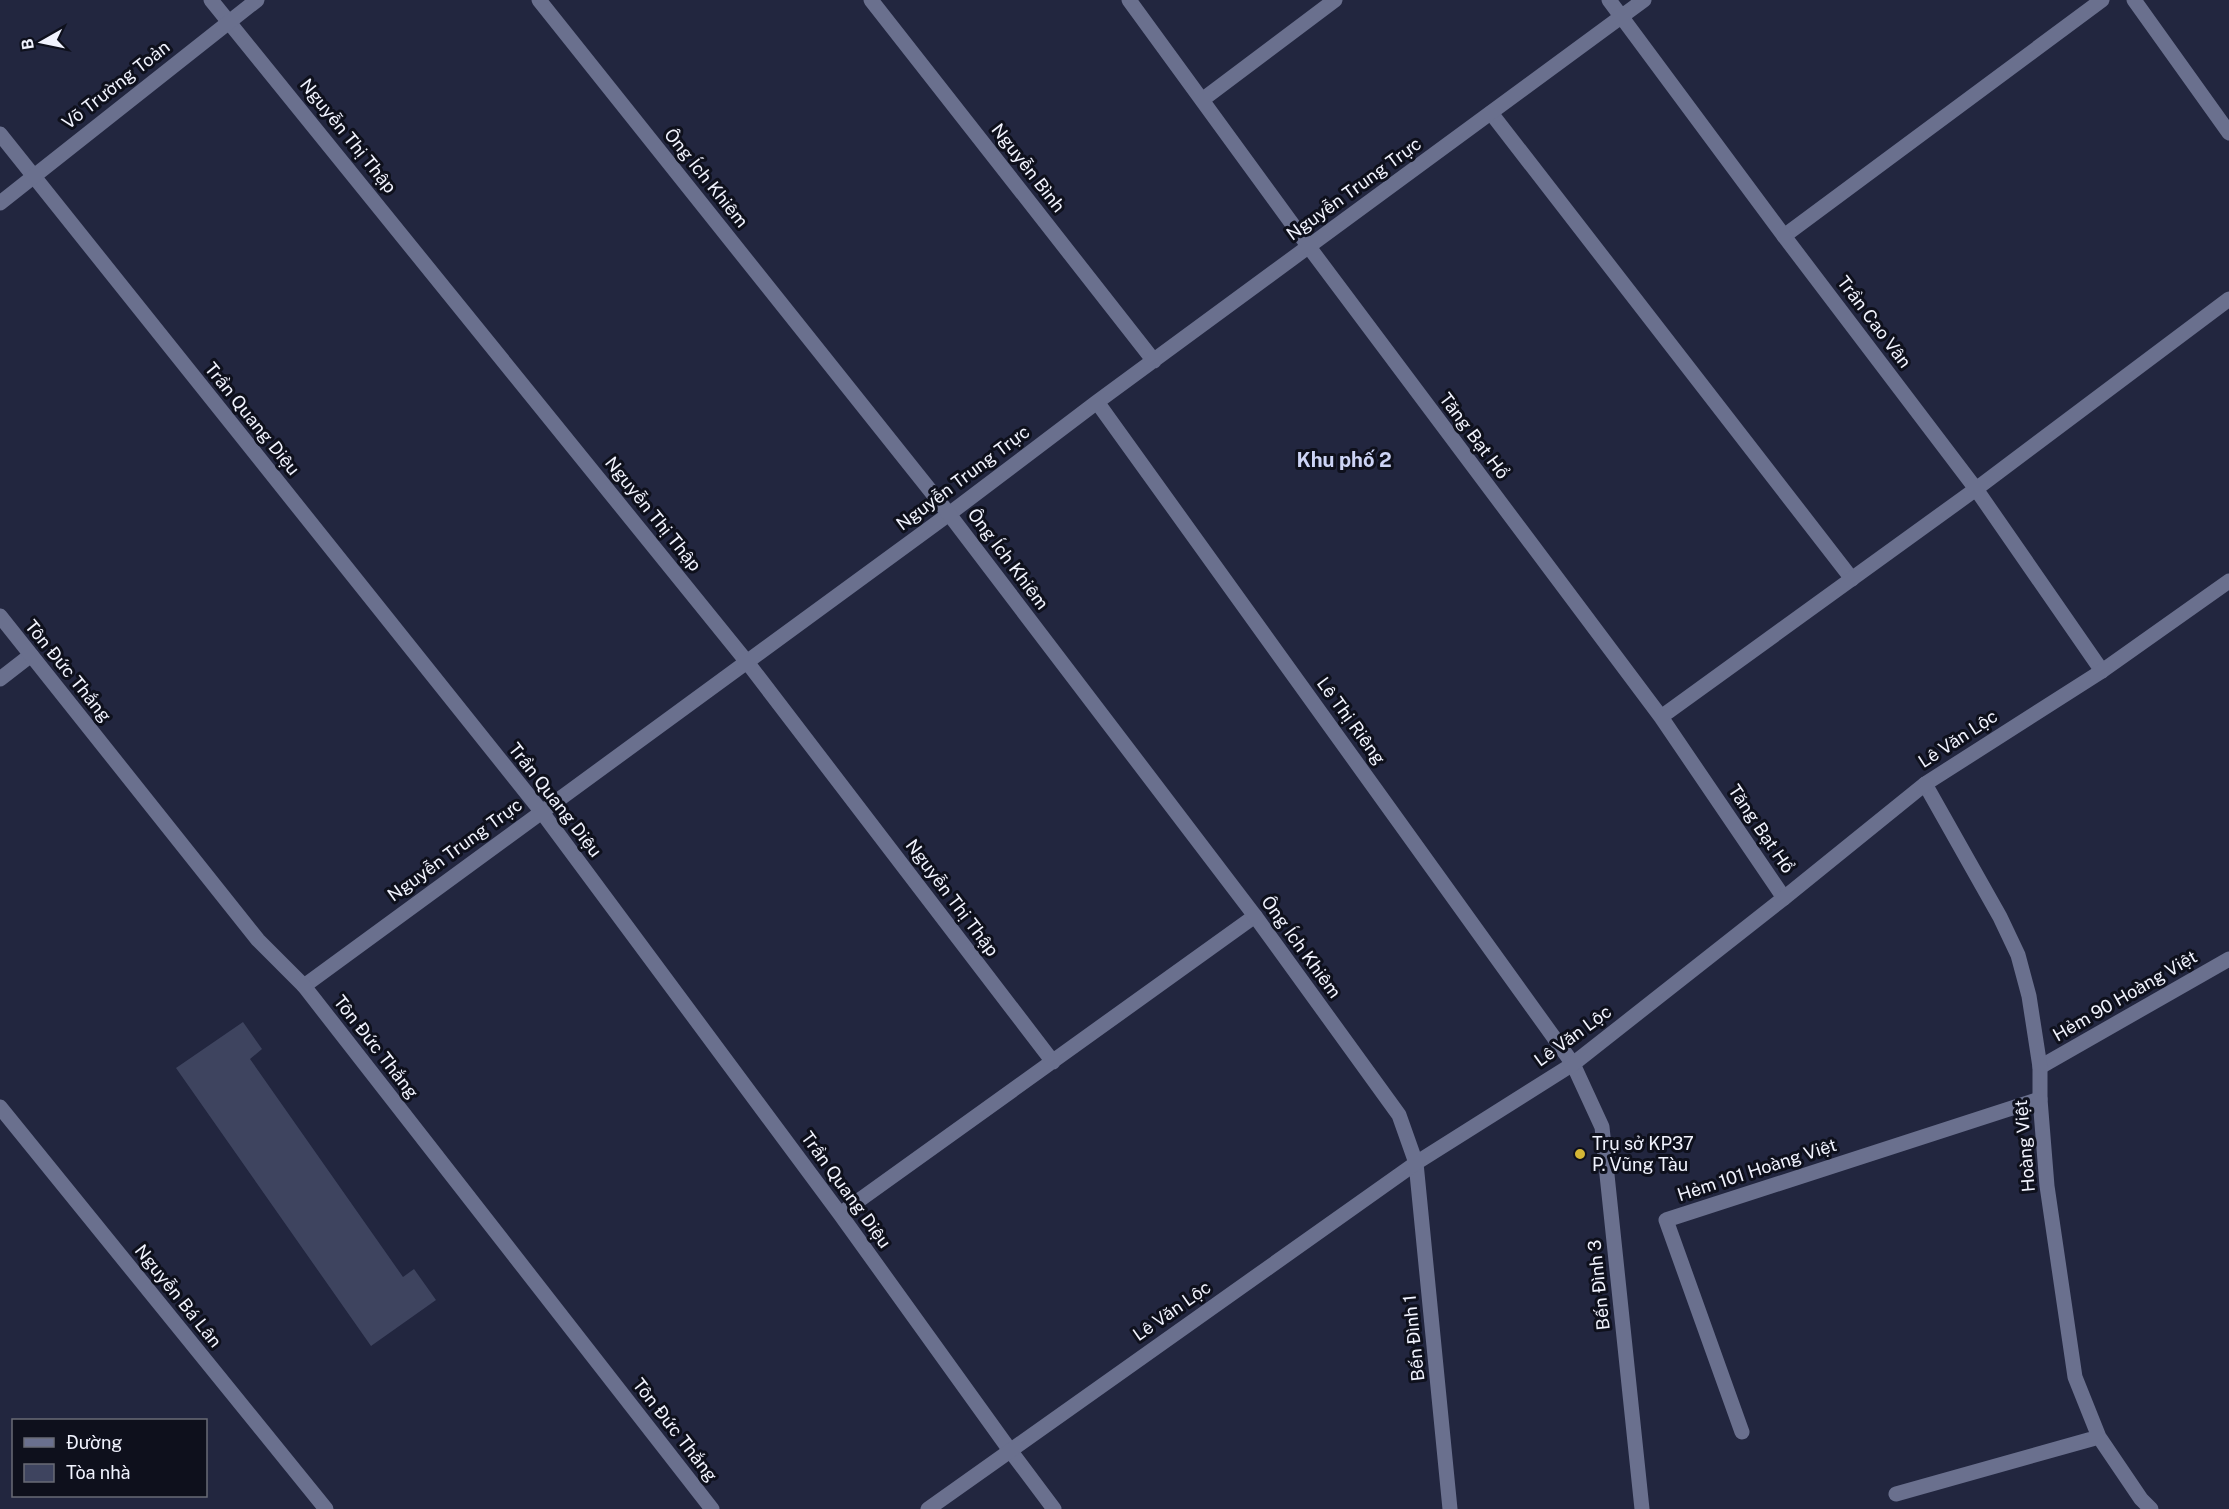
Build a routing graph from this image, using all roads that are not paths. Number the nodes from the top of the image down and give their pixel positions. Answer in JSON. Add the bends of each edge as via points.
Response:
{"nodes":[{"id":1,"x":211,"y":0,"type":"edge"},
{"id":2,"x":257,"y":0,"type":"edge"},
{"id":3,"x":539,"y":0,"type":"edge"},
{"id":4,"x":870,"y":0,"type":"edge"},
{"id":5,"x":1129,"y":0,"type":"edge"},
{"id":6,"x":1335,"y":0,"type":"edge"},
{"id":7,"x":1609,"y":0,"type":"edge"},
{"id":8,"x":1644,"y":0,"type":"edge"},
{"id":9,"x":2102,"y":0,"type":"edge"},
{"id":10,"x":2134,"y":0,"type":"edge"},
{"id":11,"x":1621,"y":18,"type":"junction"},
{"id":12,"x":230,"y":21,"type":"junction"},
{"id":13,"x":1202,"y":100,"type":"junction"},
{"id":14,"x":1491,"y":113,"type":"junction"},
{"id":15,"x":2229,"y":133,"type":"edge"},
{"id":16,"x":0,"y":134,"type":"edge"},
{"id":17,"x":33,"y":176,"type":"junction"},
{"id":18,"x":0,"y":203,"type":"edge"},
{"id":19,"x":1784,"y":236,"type":"junction"},
{"id":20,"x":1309,"y":247,"type":"junction"},
{"id":21,"x":2229,"y":299,"type":"edge"},
{"id":22,"x":1154,"y":361,"type":"junction"},
{"id":23,"x":1097,"y":402,"type":"junction"},
{"id":24,"x":1976,"y":489,"type":"junction"},
{"id":25,"x":949,"y":514,"type":"junction"},
{"id":26,"x":1852,"y":579,"type":"junction"},
{"id":27,"x":2229,"y":580,"type":"edge"},
{"id":28,"x":0,"y":616,"type":"edge"},
{"id":29,"x":31,"y":655,"type":"junction"},
{"id":30,"x":747,"y":662,"type":"junction"},
{"id":31,"x":2102,"y":671,"type":"junction"},
{"id":32,"x":0,"y":679,"type":"edge"},
{"id":33,"x":1661,"y":717,"type":"junction"},
{"id":34,"x":1925,"y":784,"type":"junction"},
{"id":35,"x":541,"y":811,"type":"junction"},
{"id":36,"x":1784,"y":898,"type":"junction"},
{"id":37,"x":1255,"y":916,"type":"junction"},
{"id":38,"x":2229,"y":959,"type":"edge"},
{"id":39,"x":304,"y":986,"type":"junction"},
{"id":40,"x":1053,"y":1062,"type":"junction"},
{"id":41,"x":1573,"y":1064,"type":"junction"},
{"id":42,"x":2040,"y":1067,"type":"junction"},
{"id":43,"x":2040,"y":1099,"type":"junction"},
{"id":44,"x":0,"y":1107,"type":"edge"},
{"id":45,"x":1416,"y":1163,"type":"junction"},
{"id":46,"x":840,"y":1214,"type":"junction"},
{"id":47,"x":1742,"y":1432,"type":"dead end"},
{"id":48,"x":2099,"y":1437,"type":"junction"},
{"id":49,"x":1009,"y":1449,"type":"junction"},
{"id":50,"x":1896,"y":1494,"type":"dead end"},
{"id":51,"x":932,"y":1507,"type":"edge"},
{"id":52,"x":326,"y":1509,"type":"edge"},
{"id":53,"x":712,"y":1509,"type":"edge"},
{"id":54,"x":1054,"y":1509,"type":"edge"},
{"id":55,"x":1450,"y":1509,"type":"edge"},
{"id":56,"x":1642,"y":1509,"type":"edge"},
{"id":57,"x":2151,"y":1509,"type":"edge"}],
"edges":[{"from":1,"to":12,"type":"street","name":"Nguyễn Thị Thập"},
{"from":2,"to":12,"type":"street","name":"Võ Trường Toản"},
{"from":3,"to":25,"type":"street","name":"Ông Ích Khiêm"},
{"from":4,"to":22,"type":"street","name":"Nguyễn Bình"},
{"from":5,"to":13,"type":"street","name":"Tăng Bạt Hổ"},
{"from":6,"to":13,"type":"street"},
{"from":7,"to":11,"type":"street","name":"Trần Cao Vân"},
{"from":8,"to":11,"type":"street","name":"Nguyễn Trung Trực"},
{"from":9,"to":19,"type":"street"},
{"from":10,"to":15,"type":"street"},
{"from":11,"to":14,"type":"street","name":"Nguyễn Trung Trực"},
{"from":11,"to":19,"type":"street","name":"Trần Cao Vân"},
{"from":12,"to":17,"type":"street","name":"Võ Trường Toản"},
{"from":12,"to":30,"type":"street","name":"Nguyễn Thị Thập"},
{"from":13,"to":20,"type":"street","name":"Tăng Bạt Hổ"},
{"from":14,"to":20,"type":"street","name":"Nguyễn Trung Trực"},
{"from":14,"to":26,"type":"street"},
{"from":16,"to":17,"type":"street","name":"Trần Quang Diệu"},
{"from":17,"to":18,"type":"street","name":"Võ Trường Toản"},
{"from":17,"to":35,"type":"street","name":"Trần Quang Diệu"},
{"from":19,"to":24,"type":"street","name":"Trần Cao Vân"},
{"from":20,"to":22,"type":"street","name":"Nguyễn Trung Trực"},
{"from":20,"to":33,"type":"street","name":"Tăng Bạt Hổ"},
{"from":21,"to":24,"type":"street"},
{"from":22,"to":23,"type":"street","name":"Nguyễn Trung Trực"},
{"from":23,"to":25,"type":"street","name":"Nguyễn Trung Trực"},
{"from":23,"to":41,"type":"street","name":"Lê Thị Riêng"},
{"from":24,"to":26,"type":"street"},
{"from":24,"to":31,"type":"street","name":"Trần Cao Vân"},
{"from":25,"to":30,"type":"street","name":"Nguyễn Trung Trực"},
{"from":25,"to":37,"type":"street","name":"Ông Ích Khiêm"},
{"from":26,"to":33,"type":"street"},
{"from":27,"to":31,"type":"street","name":"Lê Văn Lộc"},
{"from":28,"to":29,"type":"street","name":"Tôn Đức Thắng"},
{"from":29,"to":32,"type":"street"},
{"from":29,"to":39,"type":"street","name":"Tôn Đức Thắng","via":[[258,940]]},
{"from":30,"to":35,"type":"street","name":"Nguyễn Trung Trực"},
{"from":30,"to":40,"type":"street","name":"Nguyễn Thị Thập"},
{"from":31,"to":34,"type":"street","name":"Lê Văn Lộc"},
{"from":33,"to":36,"type":"street","name":"Tăng Bạt Hổ"},
{"from":34,"to":36,"type":"street","name":"Lê Văn Lộc"},
{"from":34,"to":42,"type":"street","name":"Hoàng Việt","via":[[2018,955]]},
{"from":35,"to":39,"type":"street","name":"Nguyễn Trung Trực"},
{"from":35,"to":46,"type":"street","name":"Trần Quang Diệu"},
{"from":36,"to":41,"type":"street","name":"Lê Văn Lộc"},
{"from":37,"to":40,"type":"street"},
{"from":37,"to":45,"type":"street","name":"Ông Ích Khiêm","via":[[1400,1115]]},
{"from":38,"to":42,"type":"street","name":"Hẻm 90 Hoàng Việt"},
{"from":39,"to":53,"type":"street","name":"Tôn Đức Thắng"},
{"from":40,"to":46,"type":"street"},
{"from":41,"to":45,"type":"street","name":"Lê Văn Lộc"},
{"from":41,"to":56,"type":"street","name":"Bến Đình 3","via":[[1602,1126]]},
{"from":42,"to":43,"type":"street","name":"Hoàng Việt"},
{"from":43,"to":47,"type":"street","name":"Hẻm 101 Hoàng Việt","via":[[1666,1220]]},
{"from":43,"to":48,"type":"street","name":"Hoàng Việt","via":[[2047,1186],[2074,1377]]},
{"from":44,"to":52,"type":"street","name":"Nguyễn Bá Lân"},
{"from":45,"to":49,"type":"street","name":"Lê Văn Lộc"},
{"from":45,"to":55,"type":"street","name":"Bến Đình 1"},
{"from":46,"to":49,"type":"street","name":"Trần Quang Diệu"},
{"from":48,"to":50,"type":"street"},
{"from":48,"to":57,"type":"street","name":"Hoàng Việt","via":[[2140,1499]]},
{"from":49,"to":51,"type":"street","name":"Lê Văn Lộc"},
{"from":49,"to":54,"type":"street","name":"Trần Quang Diệu"}]}
